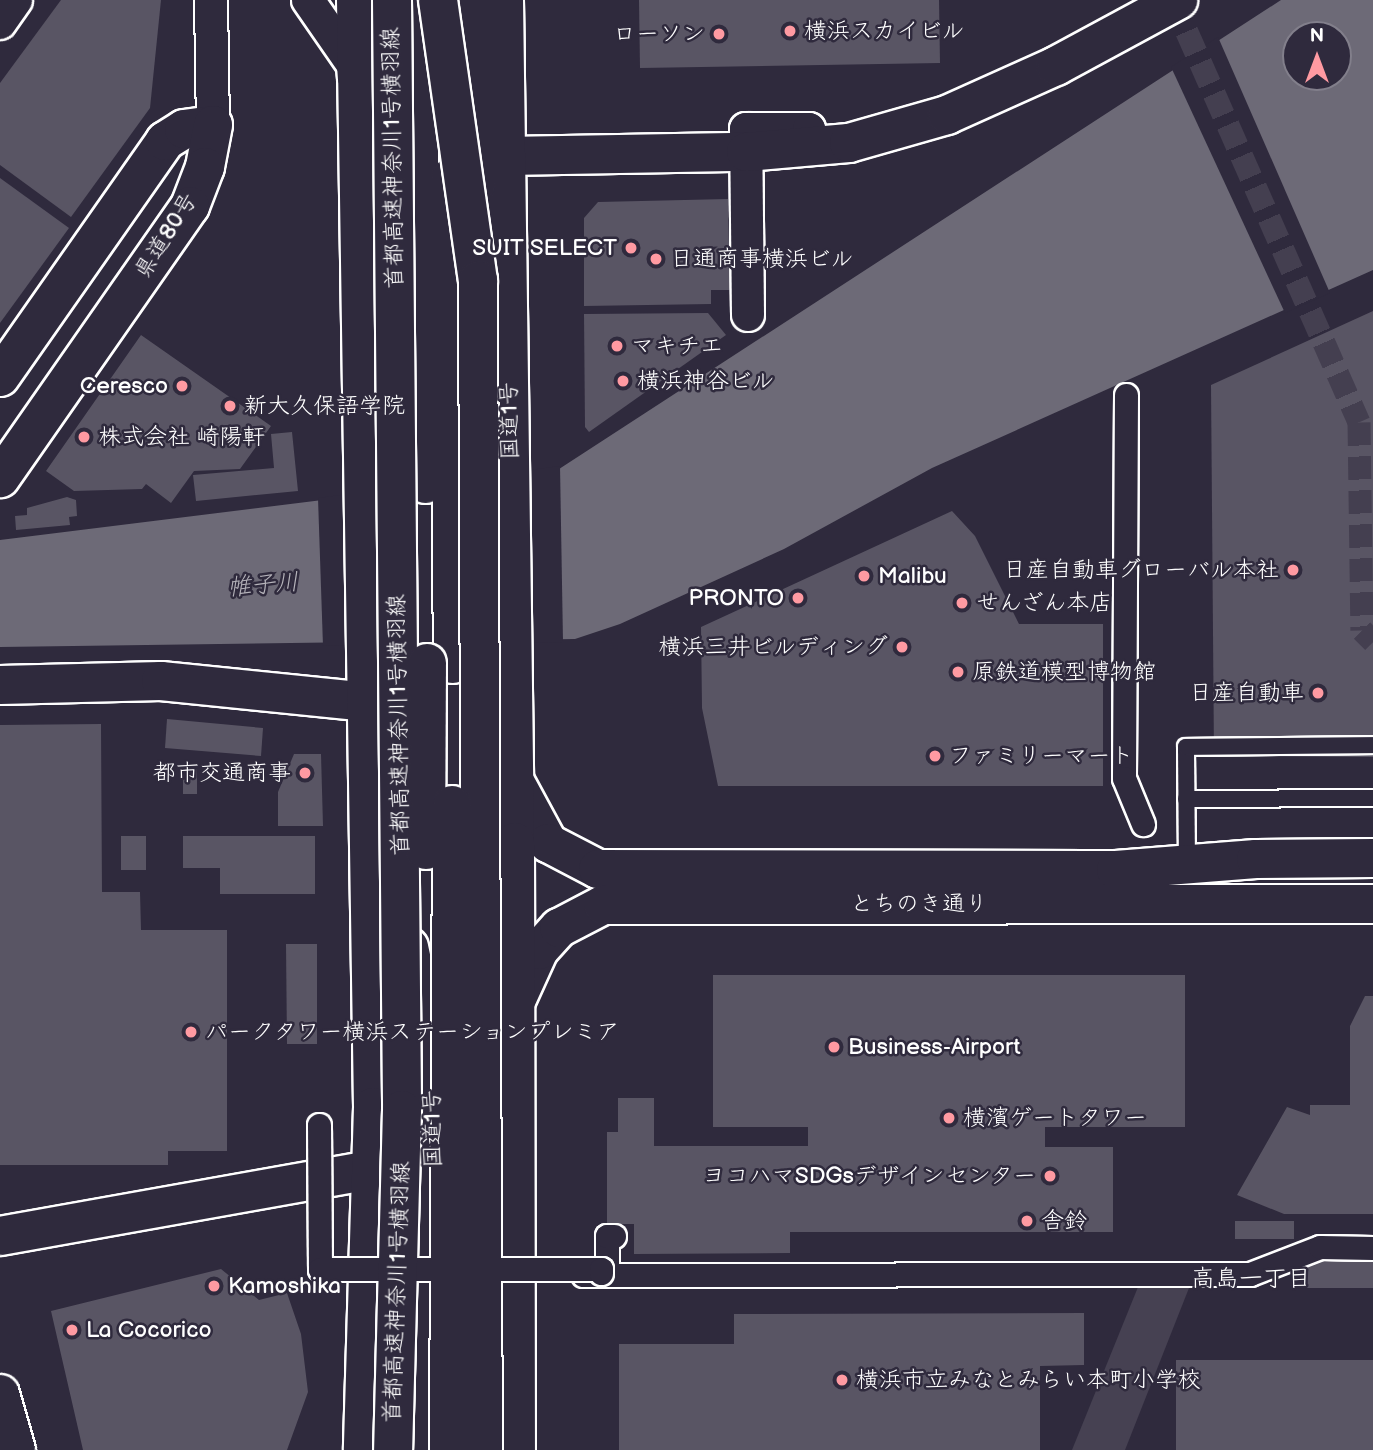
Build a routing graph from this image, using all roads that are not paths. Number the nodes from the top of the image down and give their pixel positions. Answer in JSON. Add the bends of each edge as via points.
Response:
{"nodes":[{"id":1,"x":16,"y":0,"type":"edge"},
{"id":2,"x":211,"y":0,"type":"edge"},
{"id":3,"x":308,"y":0,"type":"edge"},
{"id":4,"x":356,"y":0,"type":"edge"},
{"id":5,"x":392,"y":0,"type":"edge"},
{"id":6,"x":416,"y":0,"type":"edge"},
{"id":7,"x":438,"y":0,"type":"edge"},
{"id":8,"x":451,"y":0,"type":"edge"},
{"id":9,"x":474,"y":0,"type":"edge"},
{"id":10,"x":503,"y":0,"type":"edge"},
{"id":11,"x":1178,"y":0,"type":"edge"},
{"id":12,"x":0,"y":23,"type":"edge"},
{"id":13,"x":358,"y":107,"type":"junction"},
{"id":14,"x":213,"y":125,"type":"junction"},
{"id":15,"x":747,"y":152,"type":"junction"},
{"id":16,"x":506,"y":156,"type":"junction"},
{"id":17,"x":478,"y":280,"type":"junction"},
{"id":18,"x":748,"y":315,"type":"dead end"},
{"id":19,"x":0,"y":377,"type":"edge"},
{"id":20,"x":1126,"y":395,"type":"dead end"},
{"id":21,"x":438,"y":468,"type":"junction"},
{"id":22,"x":0,"y":478,"type":"edge"},
{"id":23,"x":0,"y":685,"type":"edge"},
{"id":24,"x":368,"y":702,"type":"junction"},
{"id":25,"x":1373,"y":745,"type":"edge"},
{"id":26,"x":514,"y":780,"type":"junction"},
{"id":27,"x":1373,"y":798,"type":"edge"},
{"id":28,"x":1186,"y":799,"type":"junction"},
{"id":29,"x":369,"y":816,"type":"junction"},
{"id":30,"x":1143,"y":824,"type":"dead end"},
{"id":31,"x":515,"y":842,"type":"junction"},
{"id":32,"x":1373,"y":858,"type":"edge"},
{"id":33,"x":1187,"y":864,"type":"junction"},
{"id":34,"x":619,"y":887,"type":"junction"},
{"id":35,"x":1373,"y":904,"type":"edge"},
{"id":36,"x":515,"y":1003,"type":"junction"},
{"id":37,"x":319,"y":1125,"type":"dead end"},
{"id":38,"x":371,"y":1170,"type":"junction"},
{"id":39,"x":0,"y":1236,"type":"edge"},
{"id":40,"x":614,"y":1236,"type":"dead end"},
{"id":41,"x":1373,"y":1248,"type":"edge"},
{"id":42,"x":571,"y":1275,"type":"dead end"},
{"id":43,"x":0,"y":1394,"type":"edge"},
{"id":44,"x":16,"y":1450,"type":"edge"},
{"id":45,"x":363,"y":1450,"type":"edge"},
{"id":46,"x":393,"y":1450,"type":"edge"},
{"id":47,"x":410,"y":1450,"type":"edge"},
{"id":48,"x":430,"y":1450,"type":"edge"},
{"id":49,"x":449,"y":1450,"type":"edge"},
{"id":50,"x":468,"y":1450,"type":"edge"},
{"id":51,"x":483,"y":1450,"type":"edge"},
{"id":52,"x":516,"y":1450,"type":"edge"}],
"edges":[{"from":1,"to":12,"type":"street"},
{"from":2,"to":14,"type":"street"},
{"from":3,"to":13,"type":"street","via":[[353,65]]},
{"from":4,"to":13,"type":"main road","name":"国道1号"},
{"from":5,"to":46,"type":"main road","name":"首都高速神奈川1号横羽線","bridge":true,"via":[[402,1110]]},
{"from":6,"to":21,"type":"main road"},
{"from":7,"to":17,"type":"main road","bridge":true},
{"from":8,"to":21,"type":"main road"},
{"from":9,"to":17,"type":"main road","bridge":true},
{"from":10,"to":16,"type":"main road","name":"国道1号"},
{"from":11,"to":15,"type":"main road","via":[[1056,66],[947,115],[849,143]]},
{"from":13,"to":24,"type":"main road","name":"国道1号"},
{"from":14,"to":19,"type":"main road","via":[[184,130],[164,141]]},
{"from":14,"to":22,"type":"main road","name":"県道80号","via":[[205,167],[190,206]]},
{"from":15,"to":16,"type":"main road"},
{"from":15,"to":18,"type":"street"},
{"from":16,"to":26,"type":"main road","name":"国道1号"},
{"from":17,"to":51,"type":"main road","bridge":true},
{"from":20,"to":30,"type":"street","via":[[1124,778]]},
{"from":21,"to":47,"type":"main road","bridge":true,"via":[[424,1200]]},
{"from":21,"to":49,"type":"main road","bridge":true},
{"from":23,"to":24,"type":"main road","via":[[161,681]]},
{"from":24,"to":29,"type":"main road","name":"国道1号"},
{"from":25,"to":28,"type":"lane","via":[[1186,747]]},
{"from":26,"to":31,"type":"main road","name":"国道1号"},
{"from":26,"to":34,"type":"main road","name":"とちのき通り","via":[[533,824],[554,848],[598,869]]},
{"from":27,"to":28,"type":"lane"},
{"from":28,"to":33,"type":"lane"},
{"from":29,"to":38,"type":"main road","name":"国道1号"},
{"from":29,"to":48,"type":"main road","name":"国道1号","via":[[406,933],[429,1040],[434,1102]]},
{"from":31,"to":36,"type":"main road","name":"国道1号"},
{"from":31,"to":50,"type":"main road","name":"国道1号","via":[[471,1079]]},
{"from":32,"to":33,"type":"main road","name":"とちのき通り"},
{"from":33,"to":34,"type":"main road","name":"とちのき通り"},
{"from":34,"to":35,"type":"main road","name":"とちのき通り"},
{"from":34,"to":36,"type":"main road","name":"とちのき通り","via":[[559,928],[540,950]]},
{"from":36,"to":52,"type":"main road","name":"国道1号"},
{"from":37,"to":40,"type":"street","bridge":true,"via":[[320,1269],[601,1271],[607,1269],[607,1236]]},
{"from":38,"to":39,"type":"main road"},
{"from":38,"to":45,"type":"main road","name":"国道1号"},
{"from":41,"to":42,"type":"street","via":[[1320,1247],[1250,1274]]},
{"from":43,"to":44,"type":"main road"}]}
